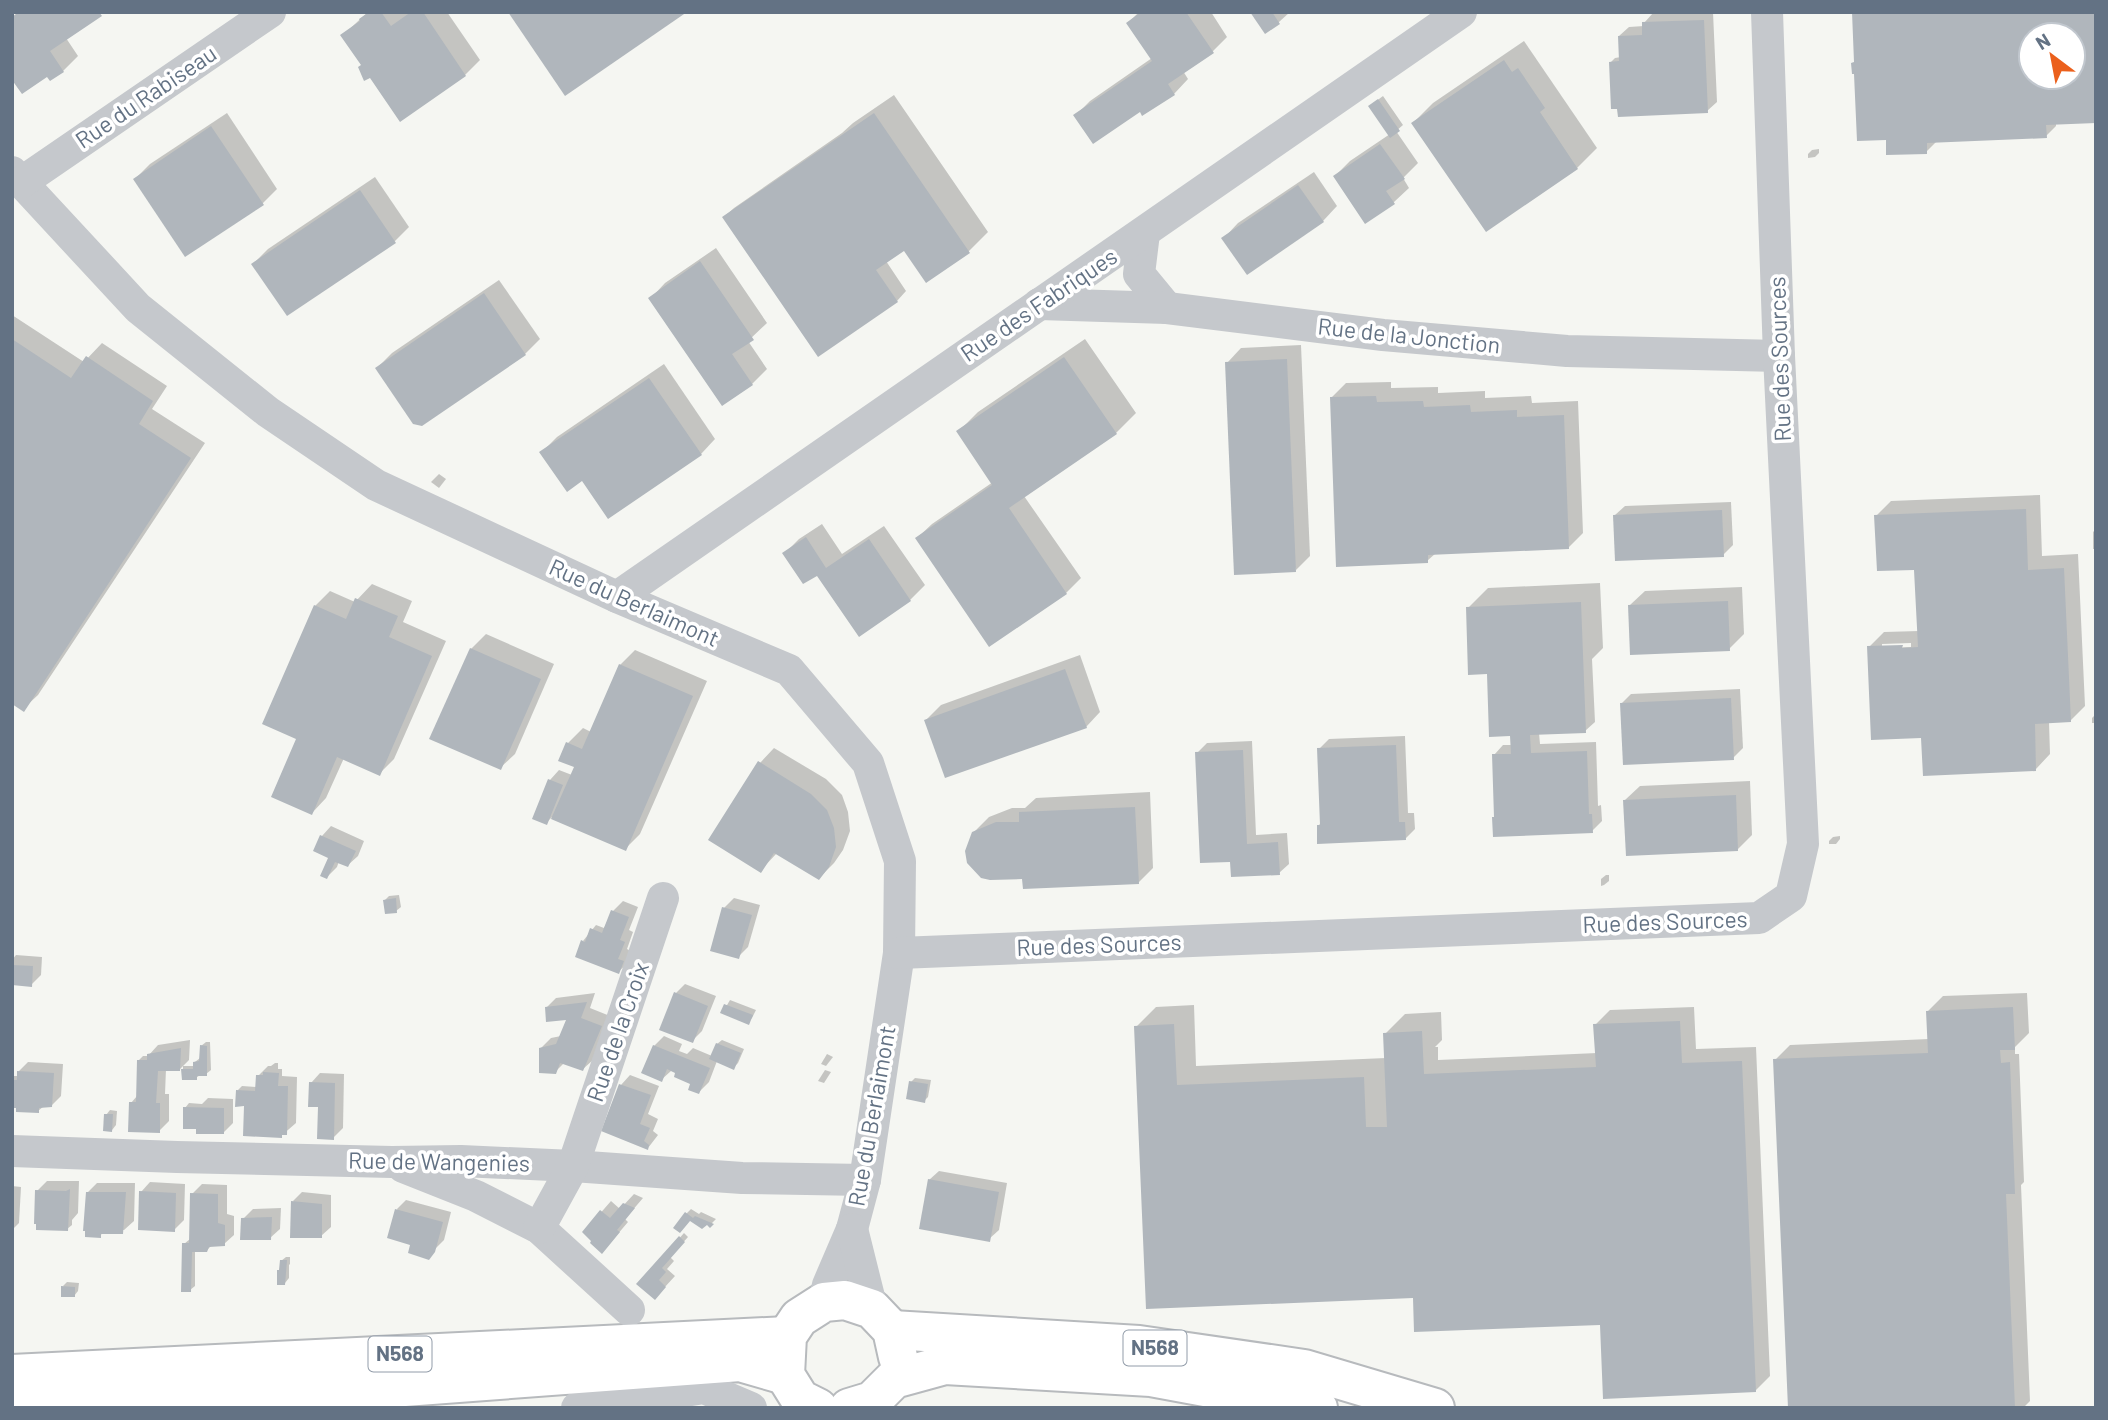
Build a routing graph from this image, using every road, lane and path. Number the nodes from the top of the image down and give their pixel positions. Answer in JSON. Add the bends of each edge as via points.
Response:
{"nodes":[{"id":1,"x":270,"y":12,"type":"edge"},
{"id":2,"x":1461,"y":12,"type":"edge"},
{"id":3,"x":1767,"y":12,"type":"edge"},
{"id":4,"x":17,"y":177,"type":"edge"},
{"id":5,"x":1144,"y":233,"type":"junction"},
{"id":6,"x":1040,"y":304,"type":"junction"},
{"id":7,"x":1167,"y":308,"type":"junction"},
{"id":8,"x":1779,"y":356,"type":"junction"},
{"id":9,"x":617,"y":597,"type":"junction"},
{"id":10,"x":663,"y":898,"type":"dead end"},
{"id":11,"x":899,"y":953,"type":"junction"},
{"id":12,"x":12,"y":1151,"type":"edge"},
{"id":13,"x":392,"y":1162,"type":"junction"},
{"id":14,"x":573,"y":1166,"type":"junction"},
{"id":15,"x":865,"y":1180,"type":"junction"},
{"id":16,"x":539,"y":1228,"type":"junction"},
{"id":17,"x":852,"y":1229,"type":"junction"},
{"id":18,"x":824,"y":1302,"type":"junction"},
{"id":19,"x":629,"y":1310,"type":"dead end"},
{"id":20,"x":882,"y":1320,"type":"junction"},
{"id":21,"x":788,"y":1336,"type":"junction"},
{"id":22,"x":12,"y":1374,"type":"edge"},
{"id":23,"x":785,"y":1375,"type":"junction"},
{"id":24,"x":871,"y":1399,"type":"edge"},
{"id":25,"x":12,"y":1403,"type":"edge"},
{"id":26,"x":577,"y":1408,"type":"edge"},
{"id":27,"x":751,"y":1408,"type":"edge"},
{"id":28,"x":818,"y":1408,"type":"edge"},
{"id":29,"x":1318,"y":1408,"type":"edge"},
{"id":30,"x":1435,"y":1408,"type":"edge"}],
"edges":[{"from":1,"to":4,"type":"street","name":"Rue du Rabiseau"},
{"from":2,"to":5,"type":"street","name":"Rue des Fabriques"},
{"from":3,"to":8,"type":"street","name":"Rue des Sources"},
{"from":4,"to":9,"type":"street","name":"Rue du Berlaimont","via":[[138,308],[268,412],[376,485]]},
{"from":5,"to":6,"type":"street","name":"Rue des Fabriques"},
{"from":5,"to":7,"type":"street","via":[[1139,274]]},
{"from":6,"to":7,"type":"street","name":"Rue de la Jonction"},
{"from":6,"to":9,"type":"street","name":"Rue des Fabriques"},
{"from":7,"to":8,"type":"street","name":"Rue de la Jonction","via":[[1383,335],[1567,351]]},
{"from":8,"to":11,"type":"street","name":"Rue des Sources","via":[[1803,844],[1791,896],[1759,918]]},
{"from":9,"to":11,"type":"street","name":"Rue du Berlaimont","via":[[789,670],[868,763],[900,861]]},
{"from":10,"to":14,"type":"street","name":"Rue de la Croix"},
{"from":11,"to":15,"type":"street","name":"Rue du Berlaimont"},
{"from":12,"to":13,"type":"street","name":"Rue de Wangenies"},
{"from":13,"to":14,"type":"street","name":"Rue de Wangenies"},
{"from":13,"to":16,"type":"street"},
{"from":14,"to":15,"type":"street","name":"Rue de Wangenies","via":[[741,1178]]},
{"from":14,"to":16,"type":"street","name":"Rue de la Croix"},
{"from":15,"to":17,"type":"street","name":"Rue du Berlaimont"},
{"from":16,"to":19,"type":"street"},
{"from":17,"to":18,"type":"street","name":"Rue du Berlaimont"},
{"from":17,"to":20,"type":"street","name":"Rue du Berlaimont"},
{"from":18,"to":20,"type":"highway","number":"N568","via":[[845,1300]]},
{"from":18,"to":21,"type":"highway","via":[[799,1318]]},
{"from":20,"to":24,"type":"highway","number":"N568","via":[[899,1360]]},
{"from":20,"to":30,"type":"highway","number":"N568","via":[[1139,1345],[1304,1369]]},
{"from":21,"to":22,"type":"highway","number":"N568"},
{"from":21,"to":23,"type":"highway"},
{"from":23,"to":25,"type":"highway","number":"N568","via":[[740,1362],[391,1388]]},
{"from":23,"to":28,"type":"highway","via":[[800,1399]]},
{"from":24,"to":29,"type":"highway","number":"N568","via":[[945,1365],[1150,1377]]},
{"from":26,"to":27,"type":"street","via":[[704,1388]]}]}
